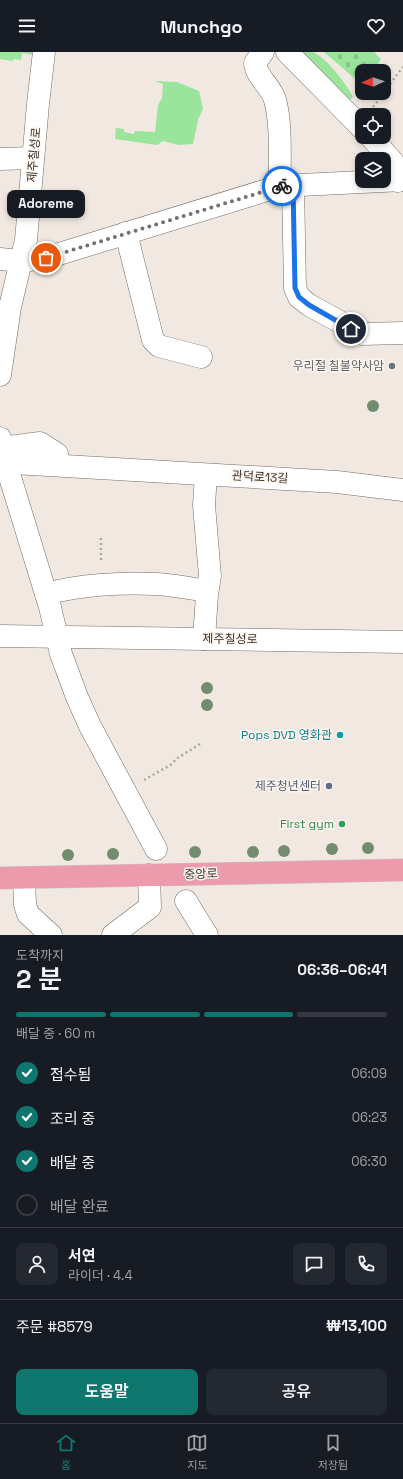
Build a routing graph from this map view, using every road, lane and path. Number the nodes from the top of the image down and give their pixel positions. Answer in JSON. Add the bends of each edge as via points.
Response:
{"nodes":[{"id":1,"x":44,"y":52,"type":"edge"},
{"id":2,"x":263,"y":52,"type":"edge"},
{"id":3,"x":287,"y":52,"type":"edge"},
{"id":4,"x":403,"y":67,"type":"edge"},
{"id":5,"x":391,"y":83,"type":"edge"},
{"id":6,"x":355,"y":110,"type":"edge"},
{"id":7,"x":377,"y":144,"type":"edge"},
{"id":8,"x":33,"y":158,"type":"junction"},
{"id":9,"x":0,"y":159,"type":"edge"},
{"id":10,"x":400,"y":180,"type":"edge"},
{"id":11,"x":287,"y":185,"type":"junction"},
{"id":12,"x":126,"y":233,"type":"junction"},
{"id":13,"x":10,"y":260,"type":"edge"},
{"id":14,"x":403,"y":333,"type":"edge"},
{"id":15,"x":201,"y":357,"type":"dead end"},
{"id":16,"x":0,"y":375,"type":"edge"},
{"id":17,"x":3,"y":450,"type":"edge"},
{"id":18,"x":206,"y":474,"type":"junction"},
{"id":19,"x":403,"y":490,"type":"edge"},
{"id":20,"x":207,"y":591,"type":"junction"},
{"id":21,"x":46,"y":594,"type":"junction"},
{"id":22,"x":0,"y":636,"type":"edge"},
{"id":23,"x":57,"y":636,"type":"junction"},
{"id":24,"x":204,"y":639,"type":"junction"},
{"id":25,"x":403,"y":642,"type":"edge"},
{"id":26,"x":200,"y":744,"type":"dead end"},
{"id":27,"x":125,"y":791,"type":"junction"},
{"id":28,"x":156,"y":848,"type":"dead end"},
{"id":29,"x":399,"y":869,"type":"edge"},
{"id":30,"x":149,"y":875,"type":"junction"},
{"id":31,"x":0,"y":878,"type":"edge"},
{"id":32,"x":24,"y":878,"type":"junction"},
{"id":33,"x":186,"y":901,"type":"dead end"},
{"id":34,"x":51,"y":935,"type":"edge"},
{"id":35,"x":113,"y":935,"type":"edge"},
{"id":36,"x":207,"y":935,"type":"edge"}],
"edges":[{"from":1,"to":8,"type":"street","name":"제주칠성로"},
{"from":2,"to":11,"type":"street","via":[[255,63],[255,68],[269,88],[278,112]]},
{"from":3,"to":6,"type":"street"},
{"from":4,"to":5,"type":"path"},
{"from":7,"to":10,"type":"street","via":[[393,162]]},
{"from":8,"to":9,"type":"street"},
{"from":8,"to":13,"type":"street","name":"제주칠성로","via":[[26,240]]},
{"from":10,"to":11,"type":"street"},
{"from":11,"to":12,"type":"street"},
{"from":11,"to":14,"type":"street","via":[[295,288],[299,297],[362,334]]},
{"from":12,"to":13,"type":"street","via":[[46,258]]},
{"from":12,"to":15,"type":"street","via":[[153,340],[158,346]]},
{"from":13,"to":16,"type":"street","name":"제주칠성로","via":[[10,307]]},
{"from":17,"to":18,"type":"street","name":"관덕로13길","via":[[14,463]]},
{"from":17,"to":21,"type":"street"},
{"from":18,"to":19,"type":"street","name":"관덕로13길","via":[[337,482]]},
{"from":18,"to":20,"type":"street","via":[[204,506],[210,576]]},
{"from":20,"to":21,"type":"street","via":[[138,583],[103,585]]},
{"from":20,"to":24,"type":"street"},
{"from":21,"to":23,"type":"street"},
{"from":22,"to":23,"type":"street","name":"제주칠성로"},
{"from":23,"to":24,"type":"street","name":"제주칠성로"},
{"from":23,"to":27,"type":"street","via":[[77,697]]},
{"from":24,"to":25,"type":"street","name":"제주칠성로"},
{"from":26,"to":27,"type":"path","via":[[172,764]]},
{"from":27,"to":28,"type":"street"},
{"from":29,"to":30,"type":"main road","name":"중앙로"},
{"from":30,"to":32,"type":"main road","name":"중앙로"},
{"from":30,"to":35,"type":"street","via":[[150,907]]},
{"from":31,"to":32,"type":"main road","name":"중앙로"},
{"from":32,"to":34,"type":"street","via":[[28,914]]},
{"from":33,"to":36,"type":"street"}]}
